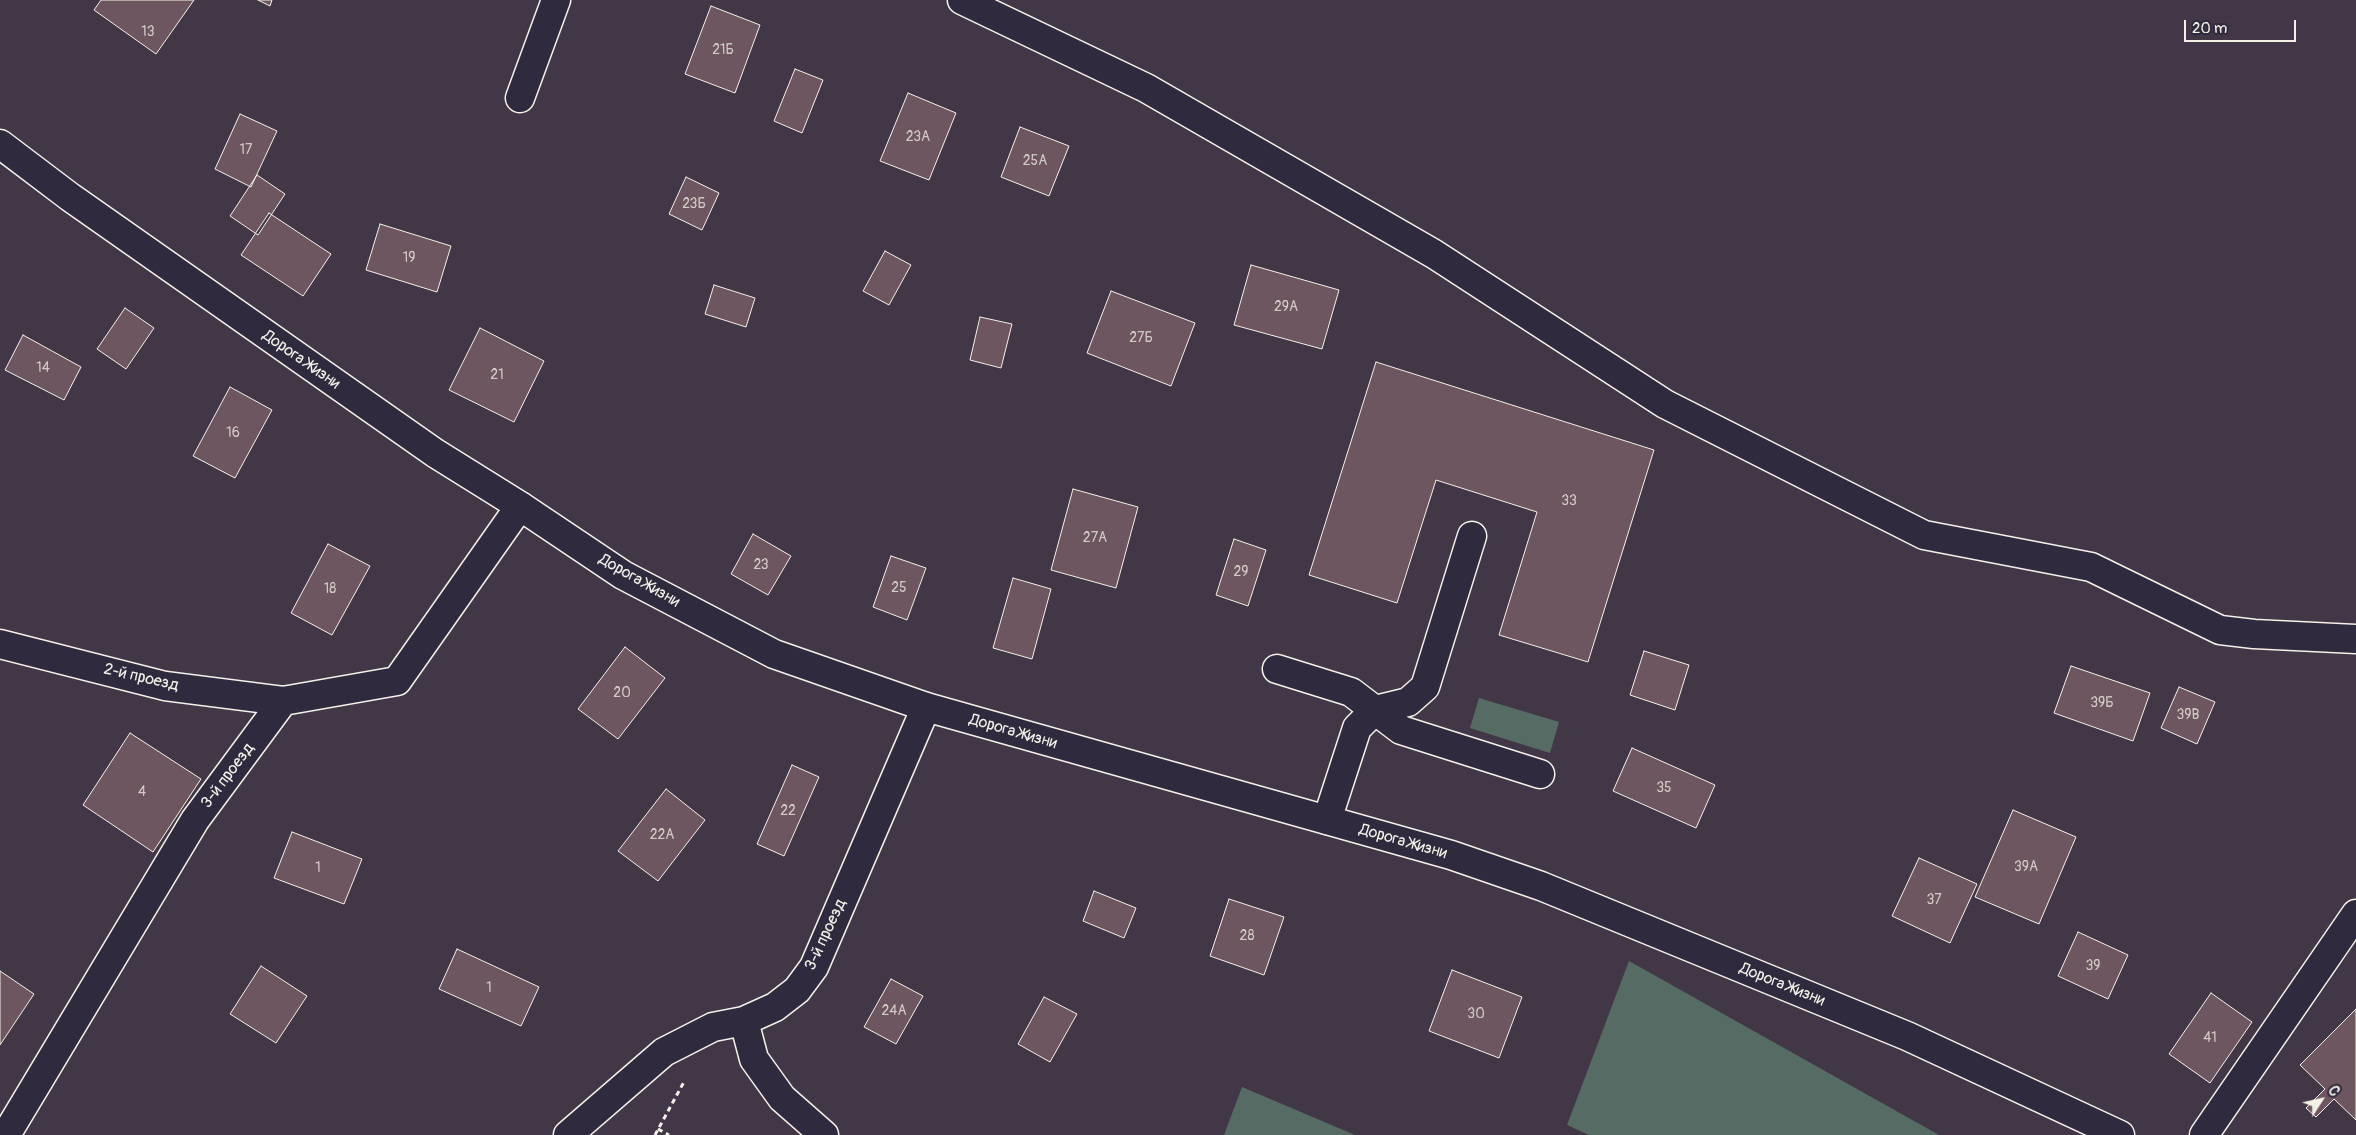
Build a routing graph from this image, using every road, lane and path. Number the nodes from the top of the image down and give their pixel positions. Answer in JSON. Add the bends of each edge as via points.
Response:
{"nodes":[{"id":1,"x":556,"y":0,"type":"edge"},
{"id":2,"x":962,"y":0,"type":"edge"},
{"id":3,"x":520,"y":98,"type":"dead end"},
{"id":4,"x":0,"y":144,"type":"edge"},
{"id":5,"x":520,"y":506,"type":"junction"},
{"id":6,"x":1472,"y":536,"type":"dead end"},
{"id":7,"x":2356,"y":639,"type":"edge"},
{"id":8,"x":0,"y":644,"type":"edge"},
{"id":9,"x":1278,"y":669,"type":"dead end"},
{"id":10,"x":283,"y":701,"type":"junction"},
{"id":11,"x":926,"y":707,"type":"junction"},
{"id":12,"x":1375,"y":710,"type":"junction"},
{"id":13,"x":1540,"y":774,"type":"dead end"},
{"id":14,"x":1327,"y":820,"type":"junction"},
{"id":15,"x":2356,"y":914,"type":"edge"},
{"id":16,"x":744,"y":1021,"type":"junction"},
{"id":17,"x":658,"y":1129,"type":"dead end"},
{"id":18,"x":6,"y":1135,"type":"edge"},
{"id":19,"x":568,"y":1135,"type":"edge"},
{"id":20,"x":669,"y":1135,"type":"edge"},
{"id":21,"x":824,"y":1135,"type":"edge"},
{"id":22,"x":2120,"y":1135,"type":"edge"},
{"id":23,"x":2204,"y":1135,"type":"edge"}],
"edges":[{"from":1,"to":3,"type":"main road"},
{"from":2,"to":7,"type":"main road","via":[[1146,88],[1434,254],[1665,404],[1924,535],[2092,567],[2220,630]]},
{"from":4,"to":5,"type":"main road","name":"Дорога Жизни","via":[[70,197],[435,453]]},
{"from":5,"to":10,"type":"main road","via":[[397,682]]},
{"from":5,"to":11,"type":"main road","name":"Дорога Жизни","via":[[623,575],[774,654]]},
{"from":6,"to":12,"type":"main road","via":[[1425,687],[1408,702]]},
{"from":8,"to":10,"type":"main road","name":"2-й проезд","via":[[165,686]]},
{"from":9,"to":12,"type":"main road","via":[[1351,692]]},
{"from":10,"to":18,"type":"main road","name":"3-й проезд","via":[[195,820]]},
{"from":11,"to":14,"type":"main road","name":"Дорога Жизни"},
{"from":11,"to":16,"type":"main road","name":"3-й проезд","via":[[814,967],[797,990],[775,1007]]},
{"from":12,"to":13,"type":"main road","via":[[1401,730]]},
{"from":12,"to":14,"type":"main road","via":[[1357,728]]},
{"from":14,"to":22,"type":"main road","name":"Дорога Жизни","via":[[1451,855],[1541,886],[1907,1036]]},
{"from":15,"to":23,"type":"main road"},
{"from":16,"to":19,"type":"main road","name":"3-й проезд","via":[[713,1027],[664,1052]]},
{"from":16,"to":21,"type":"main road","via":[[754,1059],[782,1098]]},
{"from":17,"to":20,"type":"path"}]}
